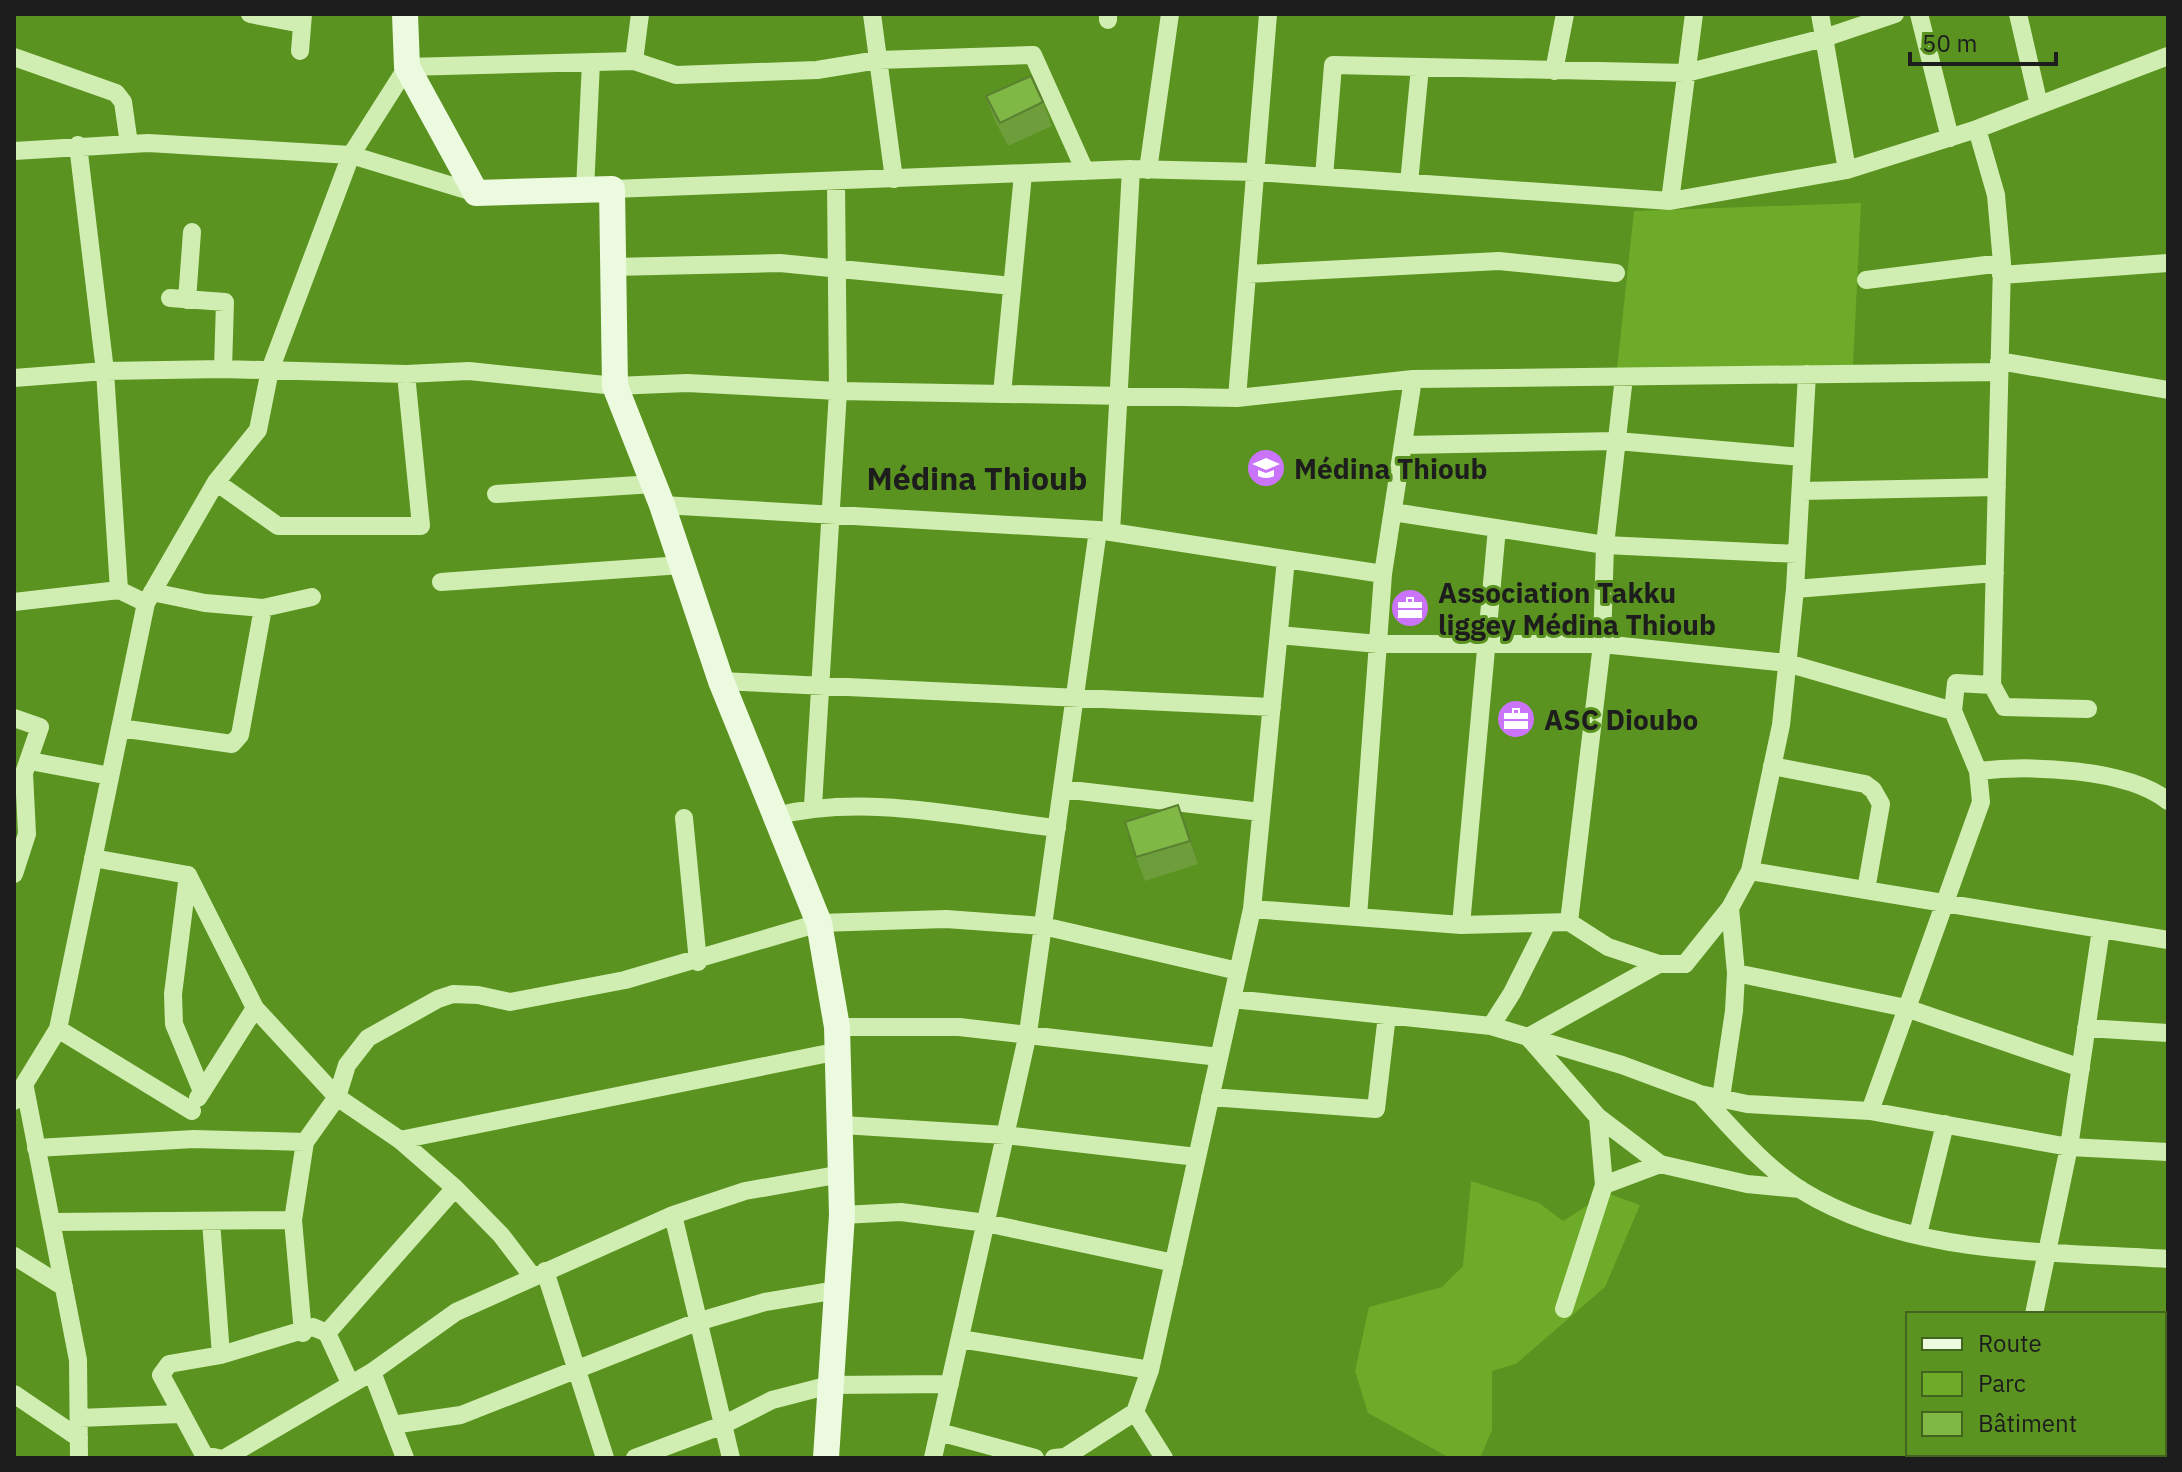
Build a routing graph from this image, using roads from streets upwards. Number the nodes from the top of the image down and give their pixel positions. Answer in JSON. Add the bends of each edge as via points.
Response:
{"nodes":[{"id":1,"x":250,"y":14,"type":"edge"},
{"id":2,"x":405,"y":14,"type":"edge"},
{"id":3,"x":640,"y":14,"type":"edge"},
{"id":4,"x":872,"y":14,"type":"edge"},
{"id":5,"x":1170,"y":14,"type":"edge"},
{"id":6,"x":1268,"y":14,"type":"edge"},
{"id":7,"x":1565,"y":14,"type":"edge"},
{"id":8,"x":1694,"y":14,"type":"edge"},
{"id":9,"x":1820,"y":14,"type":"edge"},
{"id":10,"x":1895,"y":14,"type":"edge"},
{"id":11,"x":1919,"y":14,"type":"edge"},
{"id":12,"x":2018,"y":14,"type":"edge"},
{"id":13,"x":303,"y":19,"type":"edge"},
{"id":14,"x":1824,"y":38,"type":"junction"},
{"id":15,"x":300,"y":51,"type":"dead end"},
{"id":16,"x":2168,"y":56,"type":"edge"},
{"id":17,"x":14,"y":57,"type":"edge"},
{"id":18,"x":878,"y":60,"type":"junction"},
{"id":19,"x":634,"y":61,"type":"junction"},
{"id":20,"x":591,"y":62,"type":"junction"},
{"id":21,"x":407,"y":67,"type":"junction"},
{"id":22,"x":1420,"y":67,"type":"junction"},
{"id":23,"x":1554,"y":71,"type":"junction"},
{"id":24,"x":1686,"y":73,"type":"junction"},
{"id":25,"x":2039,"y":105,"type":"junction"},
{"id":26,"x":1977,"y":129,"type":"junction"},
{"id":27,"x":1950,"y":138,"type":"junction"},
{"id":28,"x":129,"y":144,"type":"junction"},
{"id":29,"x":78,"y":145,"type":"junction"},
{"id":30,"x":14,"y":151,"type":"edge"},
{"id":31,"x":351,"y":155,"type":"junction"},
{"id":32,"x":1140,"y":170,"type":"junction"},
{"id":33,"x":1847,"y":170,"type":"junction"},
{"id":34,"x":1085,"y":171,"type":"junction"},
{"id":35,"x":1255,"y":172,"type":"junction"},
{"id":36,"x":1023,"y":174,"type":"junction"},
{"id":37,"x":1324,"y":177,"type":"junction"},
{"id":38,"x":894,"y":179,"type":"junction"},
{"id":39,"x":836,"y":181,"type":"junction"},
{"id":40,"x":1409,"y":183,"type":"junction"},
{"id":41,"x":612,"y":189,"type":"junction"},
{"id":42,"x":585,"y":190,"type":"junction"},
{"id":43,"x":476,"y":193,"type":"junction"},
{"id":44,"x":1670,"y":201,"type":"junction"},
{"id":45,"x":192,"y":232,"type":"dead end"},
{"id":46,"x":2168,"y":263,"type":"edge"},
{"id":47,"x":613,"y":267,"type":"junction"},
{"id":48,"x":838,"y":267,"type":"junction"},
{"id":49,"x":2002,"y":269,"type":"junction"},
{"id":50,"x":1616,"y":273,"type":"dead end"},
{"id":51,"x":1247,"y":274,"type":"junction"},
{"id":52,"x":1866,"y":280,"type":"dead end"},
{"id":53,"x":1012,"y":286,"type":"junction"},
{"id":54,"x":1999,"y":366,"type":"junction"},
{"id":55,"x":223,"y":369,"type":"junction"},
{"id":56,"x":270,"y":370,"type":"junction"},
{"id":57,"x":105,"y":371,"type":"junction"},
{"id":58,"x":406,"y":374,"type":"junction"},
{"id":59,"x":1807,"y":374,"type":"junction"},
{"id":60,"x":1624,"y":377,"type":"junction"},
{"id":61,"x":14,"y":378,"type":"edge"},
{"id":62,"x":1413,"y":379,"type":"junction"},
{"id":63,"x":615,"y":386,"type":"junction"},
{"id":64,"x":2168,"y":390,"type":"edge"},
{"id":65,"x":838,"y":391,"type":"junction"},
{"id":66,"x":1002,"y":394,"type":"junction"},
{"id":67,"x":1119,"y":397,"type":"junction"},
{"id":68,"x":1237,"y":398,"type":"junction"},
{"id":69,"x":1617,"y":441,"type":"junction"},
{"id":70,"x":1403,"y":445,"type":"junction"},
{"id":71,"x":1802,"y":457,"type":"junction"},
{"id":72,"x":216,"y":482,"type":"junction"},
{"id":73,"x":1997,"y":487,"type":"junction"},
{"id":74,"x":1801,"y":491,"type":"junction"},
{"id":75,"x":496,"y":494,"type":"dead end"},
{"id":76,"x":658,"y":495,"type":"junction"},
{"id":77,"x":1393,"y":512,"type":"junction"},
{"id":78,"x":830,"y":515,"type":"junction"},
{"id":79,"x":1497,"y":528,"type":"junction"},
{"id":80,"x":1105,"y":531,"type":"junction"},
{"id":81,"x":1605,"y":545,"type":"junction"},
{"id":82,"x":1797,"y":554,"type":"junction"},
{"id":83,"x":1286,"y":559,"type":"junction"},
{"id":84,"x":682,"y":565,"type":"junction"},
{"id":85,"x":1995,"y":573,"type":"junction"},
{"id":86,"x":1383,"y":574,"type":"junction"},
{"id":87,"x":441,"y":582,"type":"dead end"},
{"id":88,"x":1795,"y":589,"type":"junction"},
{"id":89,"x":119,"y":590,"type":"junction"},
{"id":90,"x":312,"y":597,"type":"dead end"},
{"id":91,"x":149,"y":598,"type":"junction"},
{"id":92,"x":14,"y":602,"type":"edge"},
{"id":93,"x":263,"y":608,"type":"junction"},
{"id":94,"x":1279,"y":635,"type":"junction"},
{"id":95,"x":1486,"y":643,"type":"junction"},
{"id":96,"x":1378,"y":644,"type":"junction"},
{"id":97,"x":1602,"y":644,"type":"junction"},
{"id":98,"x":1787,"y":663,"type":"junction"},
{"id":99,"x":721,"y":681,"type":"junction"},
{"id":100,"x":819,"y":685,"type":"junction"},
{"id":101,"x":1992,"y":685,"type":"junction"},
{"id":102,"x":1075,"y":697,"type":"junction"},
{"id":103,"x":1272,"y":707,"type":"junction"},
{"id":104,"x":2088,"y":709,"type":"dead end"},
{"id":105,"x":1953,"y":711,"type":"junction"},
{"id":106,"x":14,"y":718,"type":"edge"},
{"id":107,"x":120,"y":728,"type":"junction"},
{"id":108,"x":1772,"y":766,"type":"junction"},
{"id":109,"x":22,"y":770,"type":"edge"},
{"id":110,"x":1978,"y":771,"type":"junction"},
{"id":111,"x":110,"y":776,"type":"junction"},
{"id":112,"x":1062,"y":789,"type":"junction"},
{"id":113,"x":2168,"y":801,"type":"edge"},
{"id":114,"x":813,"y":806,"type":"junction"},
{"id":115,"x":1261,"y":812,"type":"junction"},
{"id":116,"x":776,"y":816,"type":"junction"},
{"id":117,"x":684,"y":818,"type":"dead end"},
{"id":118,"x":1057,"y":828,"type":"junction"},
{"id":119,"x":93,"y":858,"type":"junction"},
{"id":120,"x":1750,"y":871,"type":"junction"},
{"id":121,"x":14,"y":874,"type":"edge"},
{"id":122,"x":188,"y":875,"type":"junction"},
{"id":123,"x":1866,"y":890,"type":"junction"},
{"id":124,"x":1943,"y":903,"type":"junction"},
{"id":125,"x":1730,"y":908,"type":"junction"},
{"id":126,"x":1252,"y":909,"type":"junction"},
{"id":127,"x":1358,"y":917,"type":"junction"},
{"id":128,"x":1569,"y":922,"type":"junction"},
{"id":129,"x":819,"y":923,"type":"junction"},
{"id":130,"x":1547,"y":923,"type":"junction"},
{"id":131,"x":1461,"y":925,"type":"junction"},
{"id":132,"x":1043,"y":926,"type":"junction"},
{"id":133,"x":2101,"y":929,"type":"junction"},
{"id":134,"x":2168,"y":940,"type":"edge"},
{"id":135,"x":698,"y":962,"type":"junction"},
{"id":136,"x":1659,"y":964,"type":"junction"},
{"id":137,"x":1238,"y":971,"type":"junction"},
{"id":138,"x":1736,"y":973,"type":"junction"},
{"id":139,"x":1232,"y":999,"type":"junction"},
{"id":140,"x":255,"y":1008,"type":"junction"},
{"id":141,"x":1906,"y":1008,"type":"junction"},
{"id":142,"x":1387,"y":1015,"type":"junction"},
{"id":143,"x":1491,"y":1026,"type":"junction"},
{"id":144,"x":2086,"y":1028,"type":"junction"},
{"id":145,"x":58,"y":1029,"type":"junction"},
{"id":146,"x":1028,"y":1033,"type":"junction"},
{"id":147,"x":2168,"y":1033,"type":"edge"},
{"id":148,"x":1528,"y":1037,"type":"junction"},
{"id":149,"x":838,"y":1039,"type":"junction"},
{"id":150,"x":1219,"y":1057,"type":"junction"},
{"id":151,"x":2081,"y":1068,"type":"junction"},
{"id":152,"x":20,"y":1087,"type":"edge"},
{"id":153,"x":201,"y":1089,"type":"junction"},
{"id":154,"x":1700,"y":1094,"type":"junction"},
{"id":155,"x":337,"y":1097,"type":"junction"},
{"id":156,"x":1210,"y":1097,"type":"junction"},
{"id":157,"x":1721,"y":1098,"type":"junction"},
{"id":158,"x":192,"y":1111,"type":"junction"},
{"id":159,"x":1870,"y":1111,"type":"junction"},
{"id":160,"x":1598,"y":1117,"type":"junction"},
{"id":161,"x":1945,"y":1124,"type":"junction"},
{"id":162,"x":842,"y":1125,"type":"junction"},
{"id":163,"x":1005,"y":1135,"type":"junction"},
{"id":164,"x":194,"y":1139,"type":"junction"},
{"id":165,"x":400,"y":1140,"type":"junction"},
{"id":166,"x":305,"y":1142,"type":"junction"},
{"id":167,"x":2069,"y":1147,"type":"junction"},
{"id":168,"x":36,"y":1148,"type":"junction"},
{"id":169,"x":2168,"y":1152,"type":"edge"},
{"id":170,"x":1197,"y":1157,"type":"junction"},
{"id":171,"x":1660,"y":1164,"type":"junction"},
{"id":172,"x":842,"y":1174,"type":"junction"},
{"id":173,"x":1604,"y":1185,"type":"junction"},
{"id":174,"x":455,"y":1188,"type":"junction"},
{"id":175,"x":1800,"y":1189,"type":"junction"},
{"id":176,"x":673,"y":1215,"type":"junction"},
{"id":177,"x":842,"y":1215,"type":"junction"},
{"id":178,"x":293,"y":1220,"type":"junction"},
{"id":179,"x":211,"y":1221,"type":"junction"},
{"id":180,"x":51,"y":1222,"type":"junction"},
{"id":181,"x":986,"y":1223,"type":"junction"},
{"id":182,"x":1918,"y":1234,"type":"junction"},
{"id":183,"x":2049,"y":1251,"type":"junction"},
{"id":184,"x":14,"y":1256,"type":"edge"},
{"id":185,"x":2168,"y":1259,"type":"edge"},
{"id":186,"x":1174,"y":1263,"type":"junction"},
{"id":187,"x":539,"y":1274,"type":"junction"},
{"id":188,"x":64,"y":1287,"type":"junction"},
{"id":189,"x":837,"y":1290,"type":"junction"},
{"id":190,"x":1564,"y":1309,"type":"dead end"},
{"id":191,"x":2034,"y":1312,"type":"edge"},
{"id":192,"x":697,"y":1322,"type":"junction"},
{"id":193,"x":303,"y":1333,"type":"junction"},
{"id":194,"x":327,"y":1333,"type":"junction"},
{"id":195,"x":960,"y":1339,"type":"junction"},
{"id":196,"x":221,"y":1355,"type":"junction"},
{"id":197,"x":577,"y":1369,"type":"junction"},
{"id":198,"x":1150,"y":1370,"type":"junction"},
{"id":199,"x":372,"y":1372,"type":"junction"},
{"id":200,"x":350,"y":1383,"type":"junction"},
{"id":201,"x":950,"y":1384,"type":"junction"},
{"id":202,"x":830,"y":1385,"type":"junction"},
{"id":203,"x":14,"y":1394,"type":"edge"},
{"id":204,"x":1135,"y":1412,"type":"junction"},
{"id":205,"x":179,"y":1414,"type":"junction"},
{"id":206,"x":79,"y":1418,"type":"junction"},
{"id":207,"x":392,"y":1425,"type":"junction"},
{"id":208,"x":723,"y":1425,"type":"junction"},
{"id":209,"x":939,"y":1432,"type":"junction"},
{"id":210,"x":79,"y":1438,"type":"junction"},
{"id":211,"x":79,"y":1458,"type":"edge"},
{"id":212,"x":218,"y":1458,"type":"edge"},
{"id":213,"x":225,"y":1458,"type":"edge"},
{"id":214,"x":405,"y":1458,"type":"edge"},
{"id":215,"x":605,"y":1458,"type":"edge"},
{"id":216,"x":635,"y":1458,"type":"edge"},
{"id":217,"x":731,"y":1458,"type":"edge"},
{"id":218,"x":826,"y":1458,"type":"edge"},
{"id":219,"x":933,"y":1458,"type":"edge"},
{"id":220,"x":1035,"y":1458,"type":"edge"},
{"id":221,"x":1054,"y":1458,"type":"edge"},
{"id":222,"x":1164,"y":1458,"type":"edge"}],
"edges":[{"from":1,"to":13,"type":"street"},
{"from":2,"to":21,"type":"street"},
{"from":3,"to":19,"type":"street"},
{"from":4,"to":18,"type":"street"},
{"from":5,"to":32,"type":"street"},
{"from":6,"to":35,"type":"street"},
{"from":7,"to":23,"type":"street"},
{"from":8,"to":24,"type":"street"},
{"from":9,"to":14,"type":"street"},
{"from":10,"to":14,"type":"street"},
{"from":11,"to":27,"type":"street"},
{"from":12,"to":25,"type":"street"},
{"from":13,"to":15,"type":"street"},
{"from":14,"to":24,"type":"street"},
{"from":14,"to":33,"type":"street"},
{"from":16,"to":25,"type":"street"},
{"from":17,"to":28,"type":"street","via":[[116,93],[123,102]]},
{"from":18,"to":19,"type":"street","via":[[817,70],[676,75]]},
{"from":18,"to":34,"type":"street","via":[[1033,55]]},
{"from":18,"to":38,"type":"street"},
{"from":19,"to":20,"type":"street"},
{"from":20,"to":21,"type":"street"},
{"from":20,"to":42,"type":"street"},
{"from":21,"to":31,"type":"street"},
{"from":21,"to":43,"type":"street"},
{"from":22,"to":23,"type":"street"},
{"from":22,"to":37,"type":"street","via":[[1333,65]]},
{"from":22,"to":40,"type":"street"},
{"from":23,"to":24,"type":"street"},
{"from":24,"to":44,"type":"street"},
{"from":25,"to":26,"type":"street"},
{"from":26,"to":27,"type":"street"},
{"from":26,"to":49,"type":"street","via":[[1996,195]]},
{"from":27,"to":33,"type":"street"},
{"from":28,"to":29,"type":"street"},
{"from":28,"to":31,"type":"street"},
{"from":29,"to":30,"type":"street"},
{"from":29,"to":57,"type":"street"},
{"from":31,"to":43,"type":"street"},
{"from":31,"to":56,"type":"street"},
{"from":32,"to":34,"type":"street"},
{"from":32,"to":35,"type":"street"},
{"from":32,"to":67,"type":"street"},
{"from":33,"to":44,"type":"street"},
{"from":34,"to":36,"type":"street"},
{"from":35,"to":37,"type":"street"},
{"from":35,"to":51,"type":"street"},
{"from":36,"to":38,"type":"street"},
{"from":36,"to":53,"type":"street"},
{"from":37,"to":40,"type":"street"},
{"from":38,"to":39,"type":"street"},
{"from":39,"to":41,"type":"street"},
{"from":39,"to":48,"type":"street"},
{"from":40,"to":44,"type":"street"},
{"from":41,"to":42,"type":"street"},
{"from":41,"to":47,"type":"street"},
{"from":42,"to":43,"type":"street"},
{"from":45,"to":55,"type":"street","via":[[178,299],[225,302]]},
{"from":46,"to":49,"type":"street"},
{"from":47,"to":48,"type":"street"},
{"from":47,"to":63,"type":"street"},
{"from":48,"to":53,"type":"street"},
{"from":48,"to":65,"type":"street"},
{"from":49,"to":52,"type":"street"},
{"from":49,"to":54,"type":"street"},
{"from":50,"to":51,"type":"street","via":[[1499,261]]},
{"from":51,"to":68,"type":"street"},
{"from":53,"to":66,"type":"street"},
{"from":54,"to":59,"type":"street"},
{"from":54,"to":64,"type":"street"},
{"from":54,"to":73,"type":"street"},
{"from":55,"to":56,"type":"street"},
{"from":55,"to":57,"type":"street"},
{"from":56,"to":58,"type":"street"},
{"from":56,"to":72,"type":"street","via":[[258,430]]},
{"from":57,"to":61,"type":"street"},
{"from":57,"to":89,"type":"street"},
{"from":58,"to":63,"type":"street","via":[[469,371]]},
{"from":58,"to":72,"type":"street","via":[[421,526],[278,526]]},
{"from":59,"to":60,"type":"street"},
{"from":59,"to":71,"type":"street"},
{"from":60,"to":62,"type":"street"},
{"from":60,"to":69,"type":"street"},
{"from":62,"to":68,"type":"street"},
{"from":62,"to":70,"type":"street"},
{"from":63,"to":65,"type":"street","via":[[687,383]]},
{"from":63,"to":76,"type":"street"},
{"from":65,"to":66,"type":"street"},
{"from":65,"to":78,"type":"street"},
{"from":66,"to":67,"type":"street"},
{"from":67,"to":68,"type":"street"},
{"from":67,"to":80,"type":"street"},
{"from":69,"to":70,"type":"street"},
{"from":69,"to":71,"type":"street"},
{"from":69,"to":81,"type":"street"},
{"from":70,"to":77,"type":"street"},
{"from":71,"to":74,"type":"street"},
{"from":72,"to":91,"type":"street"},
{"from":73,"to":74,"type":"street"},
{"from":73,"to":85,"type":"street"},
{"from":74,"to":82,"type":"street"},
{"from":75,"to":76,"type":"street"},
{"from":76,"to":78,"type":"street"},
{"from":76,"to":84,"type":"street"},
{"from":77,"to":79,"type":"street"},
{"from":77,"to":86,"type":"street"},
{"from":78,"to":80,"type":"street"},
{"from":78,"to":100,"type":"street"},
{"from":79,"to":81,"type":"street"},
{"from":79,"to":95,"type":"street"},
{"from":80,"to":83,"type":"street"},
{"from":80,"to":102,"type":"street"},
{"from":81,"to":82,"type":"street"},
{"from":81,"to":97,"type":"street"},
{"from":82,"to":88,"type":"street"},
{"from":83,"to":86,"type":"street"},
{"from":83,"to":94,"type":"street"},
{"from":84,"to":87,"type":"street"},
{"from":84,"to":99,"type":"street"},
{"from":85,"to":88,"type":"street"},
{"from":85,"to":101,"type":"street"},
{"from":86,"to":96,"type":"street"},
{"from":88,"to":98,"type":"street"},
{"from":89,"to":91,"type":"street"},
{"from":89,"to":92,"type":"street"},
{"from":90,"to":93,"type":"street"},
{"from":91,"to":93,"type":"street"},
{"from":91,"to":107,"type":"street"},
{"from":93,"to":107,"type":"street","via":[[240,735],[232,744]]},
{"from":94,"to":96,"type":"street"},
{"from":94,"to":103,"type":"street"},
{"from":95,"to":96,"type":"street"},
{"from":95,"to":97,"type":"street"},
{"from":95,"to":131,"type":"street"},
{"from":96,"to":127,"type":"street"},
{"from":97,"to":98,"type":"street"},
{"from":97,"to":128,"type":"street"},
{"from":98,"to":105,"type":"street"},
{"from":98,"to":108,"type":"street"},
{"from":99,"to":100,"type":"street"},
{"from":99,"to":116,"type":"street"},
{"from":100,"to":102,"type":"street"},
{"from":100,"to":114,"type":"street"},
{"from":101,"to":104,"type":"street","via":[[2004,707]]},
{"from":101,"to":105,"type":"street","via":[[1956,683]]},
{"from":102,"to":103,"type":"street"},
{"from":102,"to":112,"type":"street"},
{"from":103,"to":115,"type":"street"},
{"from":105,"to":110,"type":"street"},
{"from":106,"to":109,"type":"street","via":[[40,727]]},
{"from":107,"to":111,"type":"street"},
{"from":108,"to":120,"type":"street"},
{"from":108,"to":123,"type":"street","via":[[1873,790],[1881,804]]},
{"from":109,"to":111,"type":"street"},
{"from":109,"to":121,"type":"street","via":[[27,834]]},
{"from":110,"to":113,"type":"street","via":[[2018,766],[2087,773],[2145,788]]},
{"from":110,"to":124,"type":"street","via":[[1981,802]]},
{"from":111,"to":119,"type":"street"},
{"from":112,"to":115,"type":"street"},
{"from":112,"to":118,"type":"street"},
{"from":114,"to":116,"type":"street"},
{"from":114,"to":118,"type":"street"},
{"from":115,"to":126,"type":"street"},
{"from":116,"to":129,"type":"street"},
{"from":117,"to":135,"type":"street"},
{"from":118,"to":132,"type":"street"},
{"from":119,"to":122,"type":"street"},
{"from":119,"to":145,"type":"street"},
{"from":120,"to":123,"type":"street"},
{"from":120,"to":125,"type":"street"},
{"from":122,"to":140,"type":"street"},
{"from":122,"to":153,"type":"street","via":[[174,1024]]},
{"from":123,"to":124,"type":"street"},
{"from":124,"to":133,"type":"street"},
{"from":124,"to":141,"type":"street"},
{"from":125,"to":136,"type":"street","via":[[1685,964]]},
{"from":125,"to":138,"type":"street"},
{"from":126,"to":127,"type":"street"},
{"from":126,"to":137,"type":"street"},
{"from":127,"to":131,"type":"street"},
{"from":128,"to":130,"type":"street"},
{"from":128,"to":136,"type":"street","via":[[1608,947]]},
{"from":129,"to":132,"type":"street","via":[[946,919]]},
{"from":129,"to":135,"type":"street"},
{"from":129,"to":149,"type":"street"},
{"from":130,"to":131,"type":"street"},
{"from":130,"to":143,"type":"street"},
{"from":132,"to":137,"type":"street"},
{"from":132,"to":146,"type":"street"},
{"from":133,"to":134,"type":"street"},
{"from":133,"to":144,"type":"street"},
{"from":135,"to":155,"type":"street","via":[[510,1002],[478,995],[438,999],[368,1038],[347,1065]]},
{"from":136,"to":148,"type":"street"},
{"from":137,"to":139,"type":"street"},
{"from":138,"to":141,"type":"street"},
{"from":138,"to":157,"type":"street"},
{"from":139,"to":142,"type":"street"},
{"from":139,"to":150,"type":"street"},
{"from":140,"to":153,"type":"street"},
{"from":140,"to":155,"type":"street"},
{"from":141,"to":151,"type":"street"},
{"from":141,"to":159,"type":"street"},
{"from":142,"to":143,"type":"street"},
{"from":142,"to":156,"type":"street","via":[[1376,1109]]},
{"from":143,"to":148,"type":"street"},
{"from":144,"to":147,"type":"street"},
{"from":144,"to":151,"type":"street"},
{"from":145,"to":152,"type":"street"},
{"from":145,"to":158,"type":"street"},
{"from":146,"to":149,"type":"street","via":[[959,1027]]},
{"from":146,"to":150,"type":"street"},
{"from":146,"to":163,"type":"street"},
{"from":148,"to":154,"type":"street"},
{"from":148,"to":160,"type":"street"},
{"from":149,"to":162,"type":"street"},
{"from":149,"to":165,"type":"street"},
{"from":150,"to":156,"type":"street"},
{"from":151,"to":167,"type":"street"},
{"from":152,"to":168,"type":"street"},
{"from":153,"to":158,"type":"street"},
{"from":154,"to":157,"type":"street"},
{"from":154,"to":175,"type":"street"},
{"from":155,"to":165,"type":"street"},
{"from":155,"to":166,"type":"street"},
{"from":156,"to":170,"type":"street"},
{"from":157,"to":159,"type":"street"},
{"from":158,"to":164,"type":"street"},
{"from":159,"to":161,"type":"street"},
{"from":160,"to":171,"type":"street"},
{"from":160,"to":173,"type":"street"},
{"from":161,"to":167,"type":"street"},
{"from":161,"to":182,"type":"street"},
{"from":162,"to":163,"type":"street"},
{"from":162,"to":172,"type":"street"},
{"from":163,"to":170,"type":"street"},
{"from":163,"to":181,"type":"street"},
{"from":164,"to":166,"type":"street"},
{"from":164,"to":168,"type":"street"},
{"from":165,"to":174,"type":"street"},
{"from":166,"to":178,"type":"street"},
{"from":167,"to":169,"type":"street"},
{"from":167,"to":183,"type":"street"},
{"from":168,"to":180,"type":"street"},
{"from":170,"to":186,"type":"street"},
{"from":171,"to":173,"type":"street"},
{"from":171,"to":175,"type":"street","via":[[1747,1184]]},
{"from":172,"to":176,"type":"street","via":[[745,1191]]},
{"from":172,"to":177,"type":"street"},
{"from":173,"to":190,"type":"street"},
{"from":174,"to":187,"type":"street"},
{"from":174,"to":194,"type":"street"},
{"from":175,"to":182,"type":"street","via":[[1862,1220]]},
{"from":176,"to":187,"type":"street"},
{"from":176,"to":192,"type":"street"},
{"from":177,"to":181,"type":"street","via":[[901,1212]]},
{"from":177,"to":189,"type":"street"},
{"from":178,"to":179,"type":"street"},
{"from":178,"to":193,"type":"street"},
{"from":179,"to":180,"type":"street"},
{"from":179,"to":196,"type":"street"},
{"from":180,"to":188,"type":"street"},
{"from":181,"to":186,"type":"street"},
{"from":181,"to":195,"type":"street"},
{"from":182,"to":183,"type":"street"},
{"from":183,"to":185,"type":"street"},
{"from":183,"to":191,"type":"street"},
{"from":184,"to":188,"type":"street"},
{"from":186,"to":198,"type":"street"},
{"from":187,"to":197,"type":"street"},
{"from":187,"to":199,"type":"street","via":[[456,1312]]},
{"from":188,"to":206,"type":"street","via":[[78,1360]]},
{"from":189,"to":192,"type":"street","via":[[765,1302]]},
{"from":189,"to":202,"type":"street"},
{"from":192,"to":197,"type":"street"},
{"from":192,"to":208,"type":"street"},
{"from":193,"to":194,"type":"street","via":[[313,1327]]},
{"from":193,"to":196,"type":"street"},
{"from":194,"to":200,"type":"street"},
{"from":195,"to":198,"type":"street"},
{"from":195,"to":201,"type":"street"},
{"from":196,"to":205,"type":"street","via":[[163,1368],[161,1375]]},
{"from":197,"to":207,"type":"street","via":[[461,1415]]},
{"from":197,"to":215,"type":"street"},
{"from":198,"to":204,"type":"street"},
{"from":199,"to":200,"type":"street"},
{"from":199,"to":207,"type":"street"},
{"from":200,"to":213,"type":"street"},
{"from":201,"to":202,"type":"street"},
{"from":201,"to":209,"type":"street"},
{"from":202,"to":208,"type":"street","via":[[772,1400]]},
{"from":202,"to":218,"type":"street"},
{"from":203,"to":210,"type":"street"},
{"from":204,"to":221,"type":"street","via":[[1065,1457]]},
{"from":204,"to":222,"type":"street"},
{"from":205,"to":206,"type":"street"},
{"from":205,"to":212,"type":"street","via":[[204,1455]]},
{"from":206,"to":210,"type":"street"},
{"from":207,"to":214,"type":"street"},
{"from":208,"to":216,"type":"street"},
{"from":208,"to":217,"type":"street"},
{"from":209,"to":219,"type":"street"},
{"from":209,"to":220,"type":"street"},
{"from":210,"to":211,"type":"street"}]}
